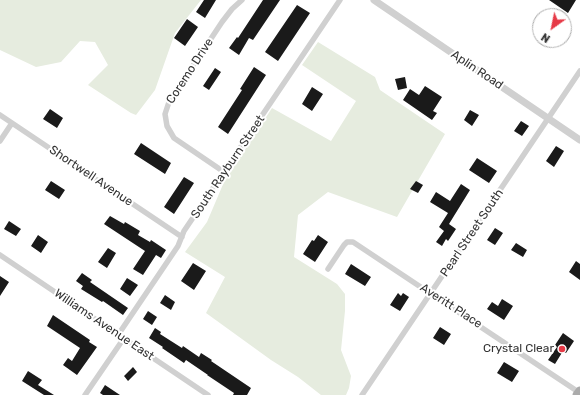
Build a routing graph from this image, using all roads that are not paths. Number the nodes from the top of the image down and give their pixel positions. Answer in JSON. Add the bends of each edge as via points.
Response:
{"nodes":[{"id":1,"x":242,"y":0,"type":"edge"},
{"id":2,"x":340,"y":0,"type":"edge"},
{"id":3,"x":374,"y":0,"type":"edge"},
{"id":4,"x":580,"y":71,"type":"edge"},
{"id":5,"x":0,"y":115,"type":"edge"},
{"id":6,"x":548,"y":119,"type":"junction"},
{"id":7,"x":12,"y":123,"type":"junction"},
{"id":8,"x":580,"y":140,"type":"edge"},
{"id":9,"x":0,"y":141,"type":"edge"},
{"id":10,"x":224,"y":172,"type":"junction"},
{"id":11,"x":182,"y":237,"type":"junction"},
{"id":12,"x":0,"y":255,"type":"edge"},
{"id":13,"x":328,"y":269,"type":"dead end"},
{"id":14,"x":431,"y":293,"type":"junction"},
{"id":15,"x":121,"y":336,"type":"junction"},
{"id":16,"x":579,"y":393,"type":"edge"},
{"id":17,"x":85,"y":395,"type":"edge"},
{"id":18,"x":208,"y":395,"type":"edge"},
{"id":19,"x":362,"y":395,"type":"edge"}],
"edges":[{"from":1,"to":10,"type":"street","name":"Coremo Drive","via":[[222,22],[169,102],[165,114],[167,126],[174,138]]},
{"from":2,"to":10,"type":"street","name":"South Rayburn Street"},
{"from":3,"to":6,"type":"street","name":"Aplin Road"},
{"from":4,"to":6,"type":"street","name":"Pearl Street South"},
{"from":5,"to":7,"type":"street","name":"Shortwell Avenue"},
{"from":6,"to":8,"type":"street","name":"Aplin Road"},
{"from":6,"to":14,"type":"street","name":"Pearl Street South"},
{"from":7,"to":9,"type":"street"},
{"from":7,"to":11,"type":"street","name":"Shortwell Avenue"},
{"from":10,"to":11,"type":"street","name":"South Rayburn Street"},
{"from":11,"to":15,"type":"street","name":"South Rayburn Street"},
{"from":12,"to":15,"type":"street","name":"Williams Avenue East"},
{"from":13,"to":14,"type":"street","name":"Averitt Place","via":[[344,245],[353,242]]},
{"from":14,"to":16,"type":"street","name":"Averitt Place"},
{"from":14,"to":19,"type":"street","name":"Pearl Street South"},
{"from":15,"to":17,"type":"street","name":"South Rayburn Street"},
{"from":15,"to":18,"type":"street","name":"Williams Avenue East"}]}
